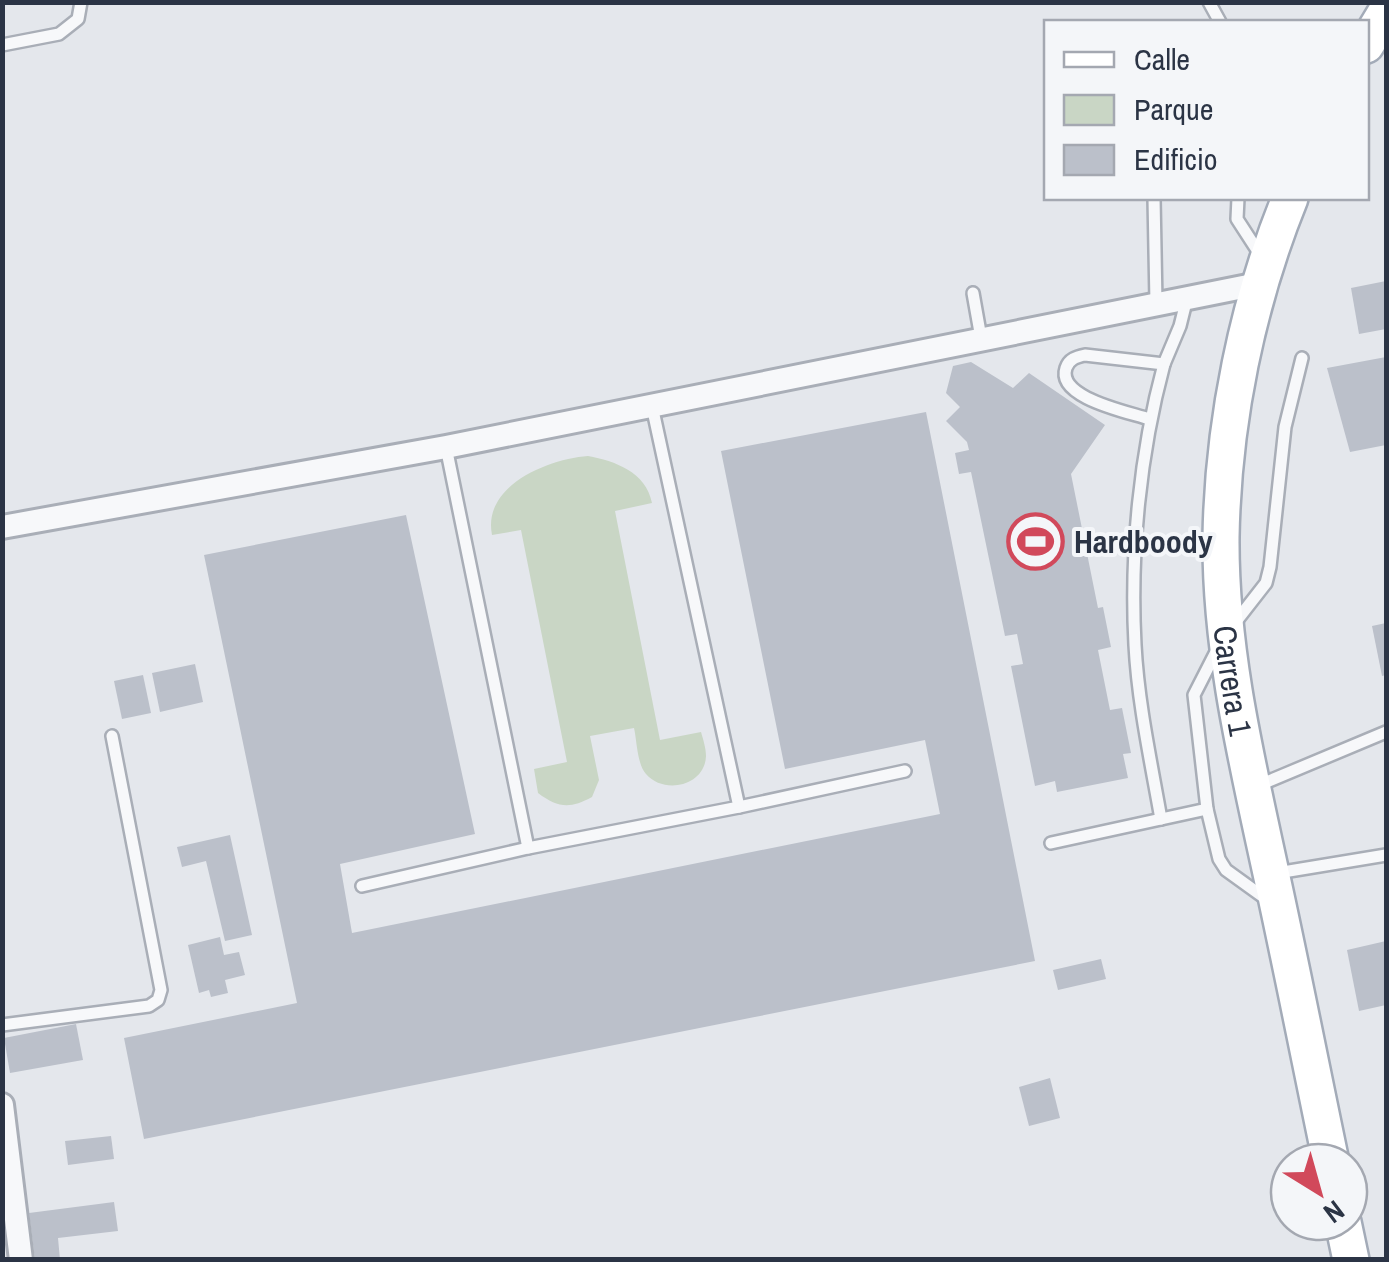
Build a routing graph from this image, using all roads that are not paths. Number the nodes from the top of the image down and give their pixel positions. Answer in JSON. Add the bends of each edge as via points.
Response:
{"nodes":[{"id":1,"x":81,"y":2,"type":"edge"},
{"id":2,"x":1386,"y":12,"type":"edge"},
{"id":3,"x":1369,"y":40,"type":"edge"},
{"id":4,"x":2,"y":45,"type":"edge"},
{"id":5,"x":1154,"y":200,"type":"edge"},
{"id":6,"x":1238,"y":200,"type":"edge"},
{"id":7,"x":1289,"y":200,"type":"edge"},
{"id":8,"x":1262,"y":274,"type":"junction"},
{"id":9,"x":973,"y":293,"type":"dead end"},
{"id":10,"x":1187,"y":297,"type":"junction"},
{"id":11,"x":1156,"y":302,"type":"junction"},
{"id":12,"x":982,"y":338,"type":"junction"},
{"id":13,"x":1302,"y":358,"type":"dead end"},
{"id":14,"x":1164,"y":364,"type":"junction"},
{"id":15,"x":652,"y":406,"type":"junction"},
{"id":16,"x":1149,"y":419,"type":"junction"},
{"id":17,"x":446,"y":448,"type":"junction"},
{"id":18,"x":2,"y":527,"type":"edge"},
{"id":19,"x":1226,"y":635,"type":"junction"},
{"id":20,"x":1386,"y":732,"type":"edge"},
{"id":21,"x":112,"y":736,"type":"dead end"},
{"id":22,"x":905,"y":772,"type":"dead end"},
{"id":23,"x":1252,"y":788,"type":"junction"},
{"id":24,"x":739,"y":807,"type":"junction"},
{"id":25,"x":1207,"y":810,"type":"junction"},
{"id":26,"x":1161,"y":819,"type":"junction"},
{"id":27,"x":1052,"y":843,"type":"dead end"},
{"id":28,"x":528,"y":848,"type":"junction"},
{"id":29,"x":1386,"y":854,"type":"edge"},
{"id":30,"x":362,"y":886,"type":"dead end"},
{"id":31,"x":1275,"y":891,"type":"junction"},
{"id":32,"x":2,"y":1024,"type":"edge"},
{"id":33,"x":2,"y":1105,"type":"edge"},
{"id":34,"x":1327,"y":1142,"type":"edge"},
{"id":35,"x":21,"y":1260,"type":"edge"}],
"edges":[{"from":1,"to":4,"type":"lane","via":[[78,19],[59,34]]},
{"from":2,"to":3,"type":"main road"},
{"from":5,"to":11,"type":"lane"},
{"from":6,"to":8,"type":"lane","via":[[1237,219]]},
{"from":7,"to":8,"type":"main road","name":"Carrera 1"},
{"from":8,"to":10,"type":"street"},
{"from":8,"to":19,"type":"main road","name":"Carrera 1","via":[[1228,434],[1221,538]]},
{"from":9,"to":12,"type":"lane"},
{"from":10,"to":11,"type":"street"},
{"from":10,"to":14,"type":"lane"},
{"from":11,"to":12,"type":"street"},
{"from":12,"to":15,"type":"street"},
{"from":13,"to":19,"type":"lane","via":[[1284,427],[1266,583]]},
{"from":14,"to":16,"type":"lane"},
{"from":14,"to":16,"type":"lane","via":[[1085,356],[1066,365],[1069,386],[1078,395]]},
{"from":15,"to":17,"type":"street"},
{"from":15,"to":24,"type":"lane"},
{"from":16,"to":26,"type":"lane","via":[[1135,646]]},
{"from":17,"to":18,"type":"street"},
{"from":17,"to":28,"type":"lane"},
{"from":19,"to":23,"type":"main road","name":"Carrera 1"},
{"from":19,"to":25,"type":"lane","via":[[1194,695]]},
{"from":20,"to":23,"type":"lane"},
{"from":21,"to":32,"type":"lane","via":[[158,1000]]},
{"from":22,"to":24,"type":"lane"},
{"from":23,"to":31,"type":"main road","name":"Carrera 1"},
{"from":24,"to":28,"type":"lane"},
{"from":25,"to":26,"type":"lane"},
{"from":25,"to":31,"type":"lane","via":[[1226,870]]},
{"from":26,"to":27,"type":"lane"},
{"from":28,"to":30,"type":"lane"},
{"from":29,"to":31,"type":"lane"},
{"from":31,"to":34,"type":"main road","name":"Carrera 1"},
{"from":33,"to":35,"type":"street"}]}
